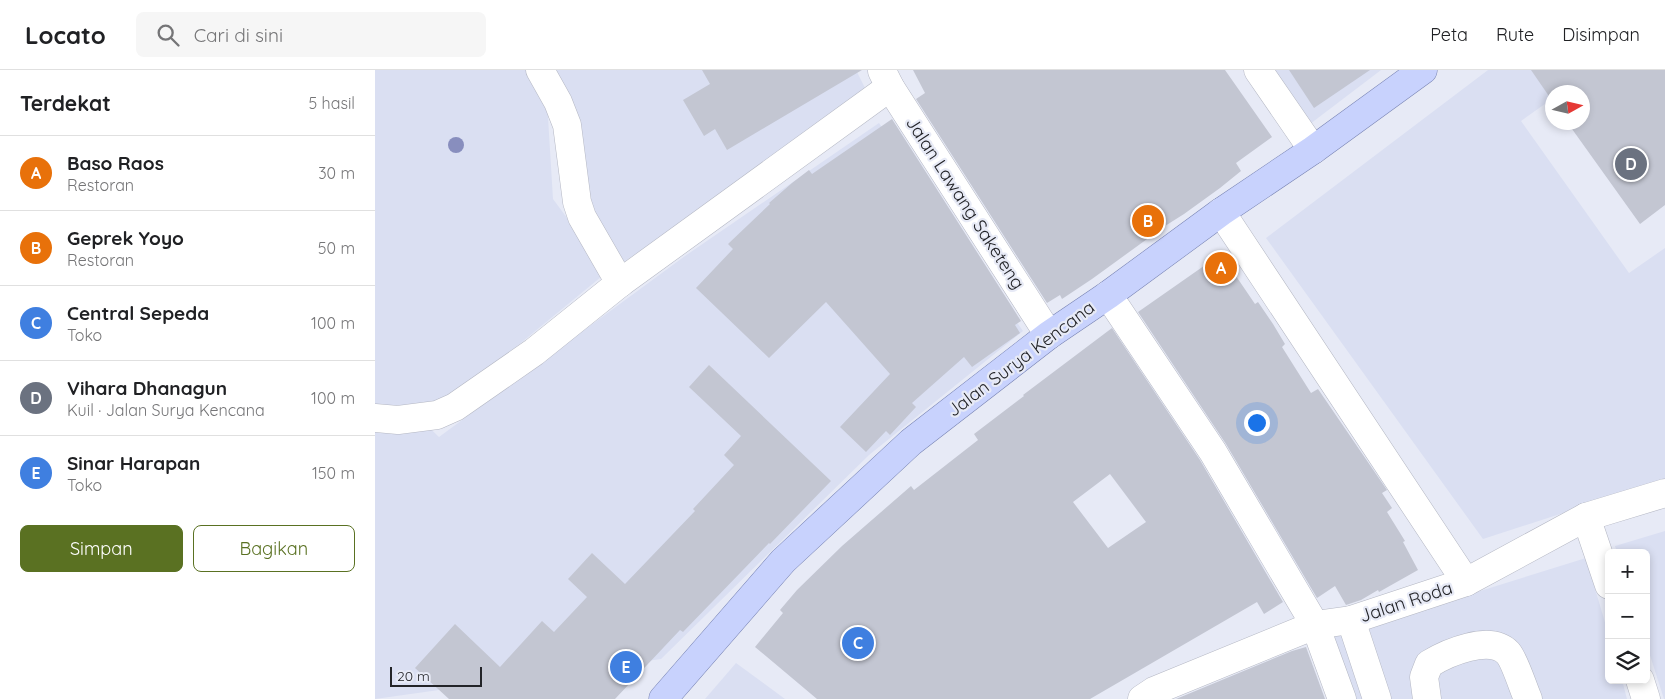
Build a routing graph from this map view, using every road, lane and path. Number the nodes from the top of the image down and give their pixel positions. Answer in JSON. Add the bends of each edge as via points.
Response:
{"nodes":[{"id":1,"x":540,"y":70,"type":"edge"},
{"id":2,"x":1259,"y":70,"type":"edge"},
{"id":3,"x":1423,"y":70,"type":"edge"},
{"id":4,"x":886,"y":78,"type":"edge"},
{"id":5,"x":1313,"y":150,"type":"junction"},
{"id":6,"x":1221,"y":212,"type":"junction"},
{"id":7,"x":620,"y":283,"type":"junction"},
{"id":8,"x":1108,"y":295,"type":"junction"},
{"id":9,"x":1049,"y":335,"type":"junction"},
{"id":10,"x":375,"y":418,"type":"edge"},
{"id":11,"x":1665,"y":493,"type":"edge"},
{"id":12,"x":1586,"y":517,"type":"junction"},
{"id":13,"x":1605,"y":573,"type":"edge"},
{"id":14,"x":1466,"y":582,"type":"junction"},
{"id":15,"x":1351,"y":620,"type":"junction"},
{"id":16,"x":1315,"y":625,"type":"junction"},
{"id":17,"x":1641,"y":684,"type":"edge"},
{"id":18,"x":663,"y":699,"type":"edge"},
{"id":19,"x":1142,"y":699,"type":"edge"},
{"id":20,"x":1342,"y":699,"type":"edge"},
{"id":21,"x":1377,"y":699,"type":"edge"},
{"id":22,"x":1427,"y":699,"type":"edge"},
{"id":23,"x":1527,"y":699,"type":"edge"},
{"id":24,"x":1646,"y":699,"type":"edge"}],
"edges":[{"from":1,"to":7,"type":"street","via":[[567,124],[577,202],[582,217]]},
{"from":2,"to":5,"type":"street"},
{"from":3,"to":5,"type":"main road","name":"Jalan Surya Kencana"},
{"from":4,"to":7,"type":"street"},
{"from":4,"to":9,"type":"street","name":"Jalan Lawang Saketeng"},
{"from":5,"to":6,"type":"main road","name":"Jalan Surya Kencana"},
{"from":6,"to":8,"type":"main road","name":"Jalan Surya Kencana"},
{"from":6,"to":14,"type":"street"},
{"from":7,"to":10,"type":"street","via":[[534,352],[455,408],[437,415],[408,419]]},
{"from":8,"to":9,"type":"main road","name":"Jalan Surya Kencana"},
{"from":8,"to":16,"type":"street","via":[[1213,452]]},
{"from":9,"to":18,"type":"main road","name":"Jalan Surya Kencana","via":[[911,442],[790,555]]},
{"from":11,"to":12,"type":"street","name":"Jalan Roda"},
{"from":12,"to":13,"type":"street"},
{"from":12,"to":14,"type":"street","name":"Jalan Roda"},
{"from":14,"to":15,"type":"street","name":"Jalan Roda"},
{"from":15,"to":16,"type":"street","name":"Jalan Roda"},
{"from":15,"to":21,"type":"street"},
{"from":16,"to":19,"type":"street","name":"Jalan Roda","via":[[1153,691]]},
{"from":16,"to":20,"type":"street"},
{"from":17,"to":24,"type":"street"},
{"from":22,"to":23,"type":"street","via":[[1424,677],[1429,664],[1445,654],[1479,645],[1497,646],[1508,653]]}]}
